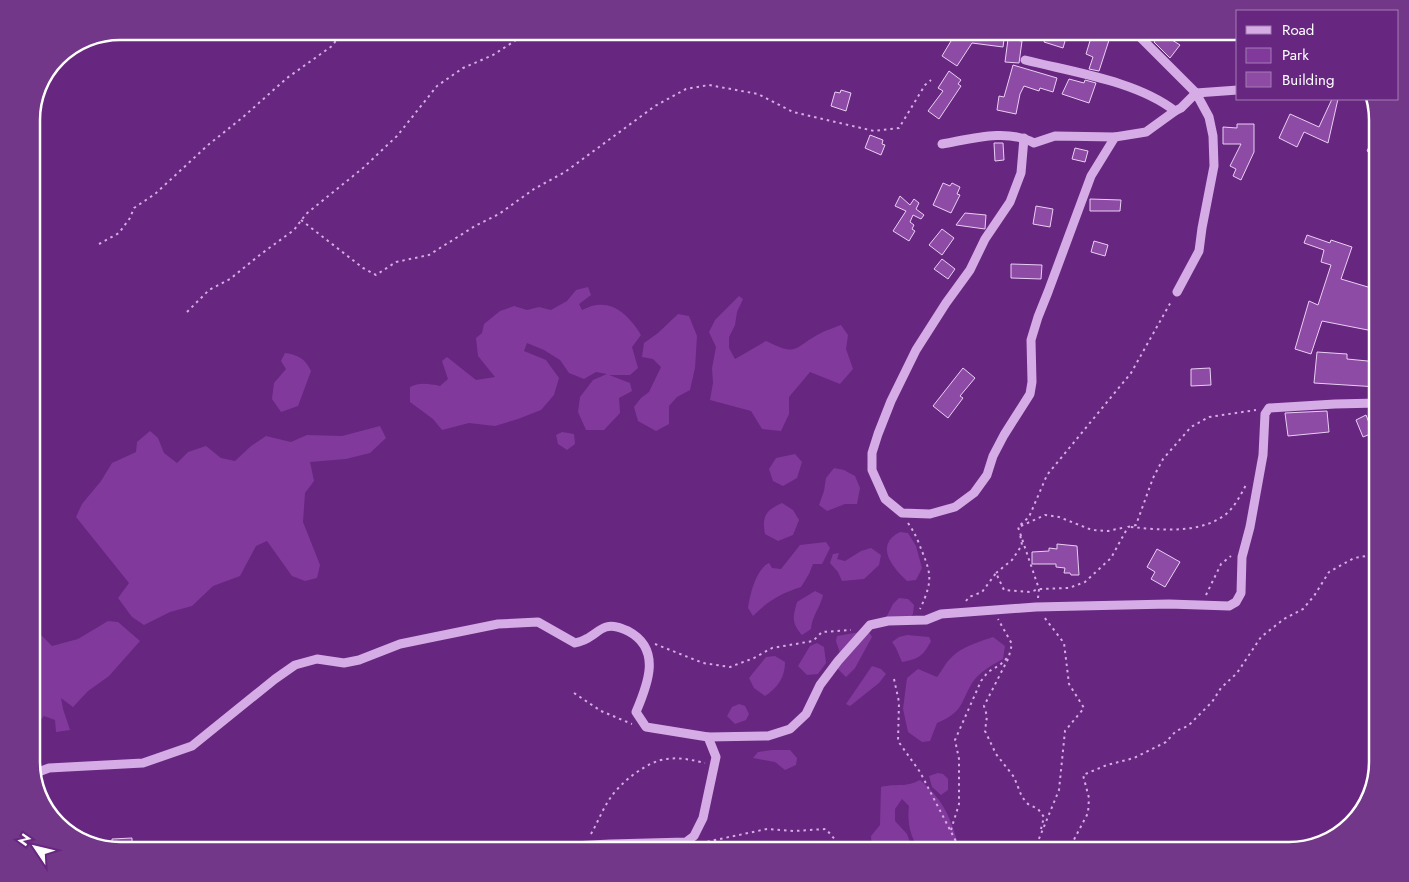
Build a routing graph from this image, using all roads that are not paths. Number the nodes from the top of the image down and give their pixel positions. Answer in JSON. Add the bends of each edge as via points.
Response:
{"nodes":[{"id":1,"x":1143,"y":40,"type":"edge"},
{"id":2,"x":1025,"y":60,"type":"dead end"},
{"id":3,"x":1236,"y":90,"type":"edge"},
{"id":4,"x":1196,"y":93,"type":"junction"},
{"id":5,"x":1175,"y":111,"type":"junction"},
{"id":6,"x":1115,"y":137,"type":"junction"},
{"id":7,"x":1024,"y":138,"type":"junction"},
{"id":8,"x":942,"y":144,"type":"dead end"},
{"id":9,"x":1177,"y":292,"type":"road end"},
{"id":10,"x":1369,"y":404,"type":"edge"},
{"id":11,"x":708,"y":737,"type":"junction"},
{"id":12,"x":41,"y":771,"type":"edge"},
{"id":13,"x":686,"y":842,"type":"edge"}],
"edges":[{"from":1,"to":4,"type":"street"},
{"from":2,"to":5,"type":"street","via":[[1130,86],[1164,102]]},
{"from":3,"to":4,"type":"street"},
{"from":4,"to":5,"type":"street"},
{"from":4,"to":9,"type":"street","via":[[1209,118],[1214,166],[1199,251]]},
{"from":5,"to":6,"type":"street","via":[[1146,132]]},
{"from":6,"to":7,"type":"street","via":[[1056,136],[1034,143]]},
{"from":6,"to":7,"type":"street","via":[[1091,176],[1038,317],[1031,340],[1030,394],[1000,442],[987,475],[974,493],[955,507],[930,514],[902,513],[885,499],[872,470],[872,453],[878,434],[916,350],[970,270],[985,239],[1010,202],[1021,173]]},
{"from":7,"to":8,"type":"street","via":[[990,135]]},
{"from":10,"to":11,"type":"street","via":[[1270,408],[1265,414],[1262,456],[1242,557],[1241,593],[1230,606],[1169,604],[993,610],[870,625],[820,686],[806,714],[790,729],[768,736]]},
{"from":11,"to":12,"type":"street","via":[[646,727],[636,712],[650,668],[648,652],[637,636],[618,626],[605,627],[586,640],[575,643],[538,622],[498,624],[400,644],[351,662],[317,659],[295,665],[192,746],[143,762]]},
{"from":11,"to":13,"type":"street","via":[[716,757],[702,818]]}]}
